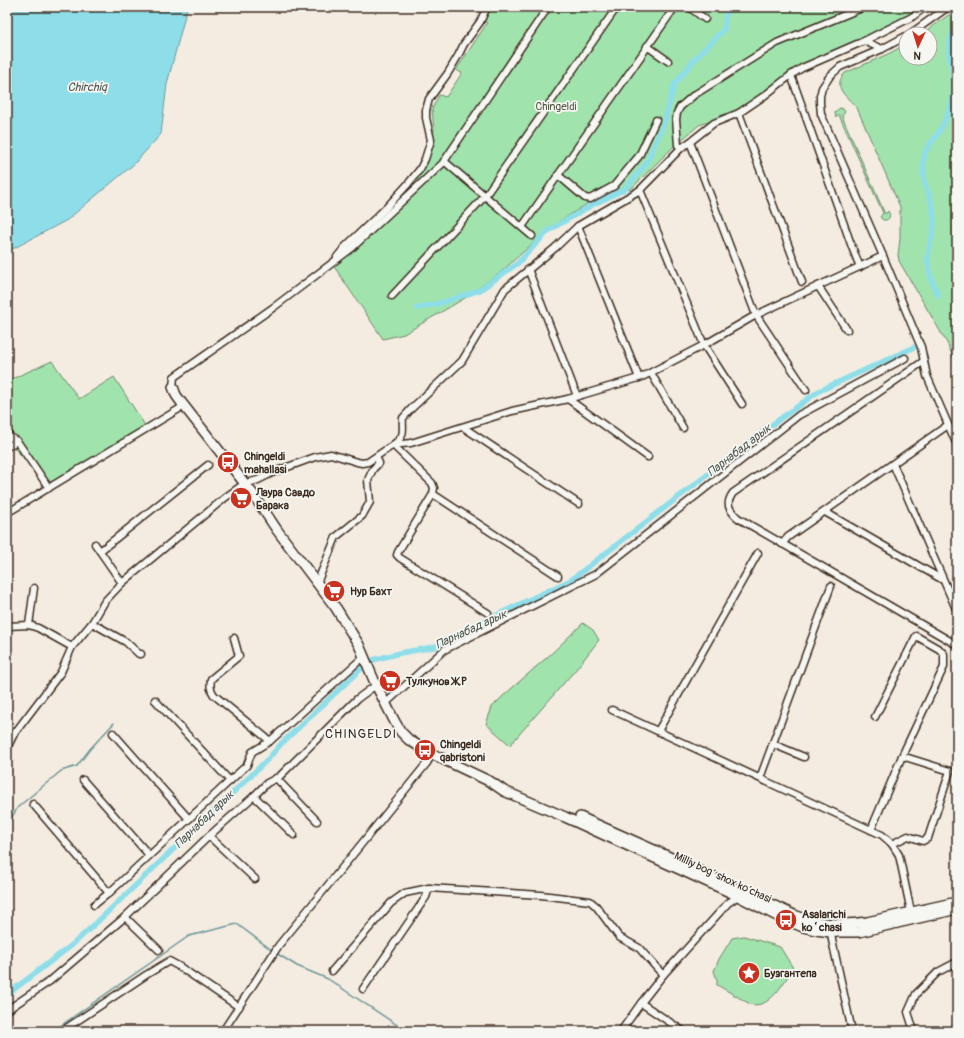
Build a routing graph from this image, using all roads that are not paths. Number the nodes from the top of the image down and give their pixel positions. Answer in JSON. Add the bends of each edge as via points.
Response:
{"nodes":[{"id":1,"x":487,"y":7,"type":"edge"},
{"id":2,"x":548,"y":7,"type":"edge"},
{"id":3,"x":617,"y":7,"type":"edge"},
{"id":4,"x":675,"y":7,"type":"edge"},
{"id":5,"x":690,"y":7,"type":"edge"},
{"id":6,"x":864,"y":7,"type":"edge"},
{"id":7,"x":925,"y":7,"type":"edge"},
{"id":8,"x":948,"y":7,"type":"edge"},
{"id":9,"x":705,"y":19,"type":"dead end"},
{"id":10,"x":921,"y":26,"type":"edge"},
{"id":11,"x":898,"y":40,"type":"edge"},
{"id":12,"x":864,"y":41,"type":"junction"},
{"id":13,"x":647,"y":46,"type":"junction"},
{"id":14,"x":882,"y":49,"type":"junction"},
{"id":15,"x":668,"y":61,"type":"dead end"},
{"id":16,"x":791,"y":75,"type":"junction"},
{"id":17,"x":739,"y":114,"type":"junction"},
{"id":18,"x":656,"y":120,"type":"dead end"},
{"id":19,"x":690,"y":142,"type":"junction"},
{"id":20,"x":681,"y":148,"type":"junction"},
{"id":21,"x":444,"y":161,"type":"junction"},
{"id":22,"x":558,"y":175,"type":"junction"},
{"id":23,"x":640,"y":190,"type":"junction"},
{"id":24,"x":485,"y":196,"type":"junction"},
{"id":25,"x":578,"y":226,"type":"junction"},
{"id":26,"x":522,"y":227,"type":"junction"},
{"id":27,"x":532,"y":236,"type":"dead end"},
{"id":28,"x":883,"y":256,"type":"junction"},
{"id":29,"x":329,"y":266,"type":"junction"},
{"id":30,"x":860,"y":266,"type":"junction"},
{"id":31,"x":528,"y":269,"type":"junction"},
{"id":32,"x":802,"y":282,"type":"dead end"},
{"id":33,"x":818,"y":286,"type":"junction"},
{"id":34,"x":392,"y":296,"type":"dead end"},
{"id":35,"x":756,"y":315,"type":"junction"},
{"id":36,"x":847,"y":330,"type":"dead end"},
{"id":37,"x":704,"y":346,"type":"junction"},
{"id":38,"x":905,"y":358,"type":"dead end"},
{"id":39,"x":924,"y":361,"type":"junction"},
{"id":40,"x":651,"y":373,"type":"junction"},
{"id":41,"x":639,"y":378,"type":"junction"},
{"id":42,"x":173,"y":387,"type":"joint"},
{"id":43,"x":806,"y":390,"type":"dead end"},
{"id":44,"x":577,"y":396,"type":"junction"},
{"id":45,"x":568,"y":399,"type":"junction"},
{"id":46,"x":742,"y":404,"type":"dead end"},
{"id":47,"x":184,"y":406,"type":"junction"},
{"id":48,"x":948,"y":425,"type":"junction"},
{"id":49,"x":463,"y":426,"type":"junction"},
{"id":50,"x":683,"y":428,"type":"dead end"},
{"id":51,"x":7,"y":432,"type":"edge"},
{"id":52,"x":17,"y":441,"type":"junction"},
{"id":53,"x":393,"y":445,"type":"junction"},
{"id":54,"x":957,"y":445,"type":"edge"},
{"id":55,"x":7,"y":447,"type":"edge"},
{"id":56,"x":376,"y":457,"type":"junction"},
{"id":57,"x":648,"y":457,"type":"dead end"},
{"id":58,"x":893,"y":464,"type":"junction"},
{"id":59,"x":208,"y":465,"type":"dead end"},
{"id":60,"x":244,"y":484,"type":"junction"},
{"id":61,"x":49,"y":488,"type":"junction"},
{"id":62,"x":433,"y":494,"type":"junction"},
{"id":63,"x":579,"y":504,"type":"dead end"},
{"id":64,"x":825,"y":512,"type":"junction"},
{"id":65,"x":7,"y":513,"type":"edge"},
{"id":66,"x":95,"y":544,"type":"dead end"},
{"id":67,"x":782,"y":544,"type":"junction"},
{"id":68,"x":100,"y":551,"type":"junction"},
{"id":69,"x":758,"y":553,"type":"dead end"},
{"id":70,"x":558,"y":576,"type":"dead end"},
{"id":71,"x":943,"y":580,"type":"junction"},
{"id":72,"x":122,"y":583,"type":"junction"},
{"id":73,"x":317,"y":583,"type":"junction"},
{"id":74,"x":831,"y":586,"type":"dead end"},
{"id":75,"x":34,"y":588,"type":"dead end"},
{"id":76,"x":957,"y":611,"type":"edge"},
{"id":77,"x":488,"y":613,"type":"dead end"},
{"id":78,"x":92,"y":623,"type":"junction"},
{"id":79,"x":29,"y":625,"type":"junction"},
{"id":80,"x":7,"y":626,"type":"edge"},
{"id":81,"x":234,"y":638,"type":"dead end"},
{"id":82,"x":957,"y":645,"type":"edge"},
{"id":83,"x":72,"y":647,"type":"junction"},
{"id":84,"x":142,"y":654,"type":"dead end"},
{"id":85,"x":364,"y":657,"type":"junction"},
{"id":86,"x":376,"y":685,"type":"junction"},
{"id":87,"x":155,"y":700,"type":"dead end"},
{"id":88,"x":385,"y":704,"type":"junction"},
{"id":89,"x":612,"y":710,"type":"dead end"},
{"id":90,"x":875,"y":718,"type":"dead end"},
{"id":91,"x":658,"y":732,"type":"junction"},
{"id":92,"x":113,"y":733,"type":"dead end"},
{"id":93,"x":270,"y":741,"type":"junction"},
{"id":94,"x":773,"y":744,"type":"junction"},
{"id":95,"x":7,"y":748,"type":"edge"},
{"id":96,"x":429,"y":752,"type":"junction"},
{"id":97,"x":902,"y":756,"type":"junction"},
{"id":98,"x":804,"y":757,"type":"dead end"},
{"id":99,"x":276,"y":778,"type":"junction"},
{"id":100,"x":760,"y":778,"type":"junction"},
{"id":101,"x":83,"y":780,"type":"dead end"},
{"id":102,"x":230,"y":781,"type":"junction"},
{"id":103,"x":254,"y":796,"type":"junction"},
{"id":104,"x":33,"y":804,"type":"dead end"},
{"id":105,"x":189,"y":819,"type":"junction"},
{"id":106,"x":318,"y":821,"type":"dead end"},
{"id":107,"x":871,"y":830,"type":"junction"},
{"id":108,"x":294,"y":834,"type":"dead end"},
{"id":109,"x":209,"y":836,"type":"junction"},
{"id":110,"x":892,"y":844,"type":"junction"},
{"id":111,"x":149,"y":855,"type":"junction"},
{"id":112,"x":255,"y":879,"type":"dead end"},
{"id":113,"x":429,"y":888,"type":"junction"},
{"id":114,"x":737,"y":892,"type":"junction"},
{"id":115,"x":109,"y":893,"type":"junction"},
{"id":116,"x":957,"y":902,"type":"edge"},
{"id":117,"x":94,"y":905,"type":"dead end"},
{"id":118,"x":957,"y":909,"type":"edge"},
{"id":119,"x":910,"y":912,"type":"junction"},
{"id":120,"x":125,"y":917,"type":"junction"},
{"id":121,"x":831,"y":932,"type":"junction"},
{"id":122,"x":159,"y":950,"type":"dead end"},
{"id":123,"x":957,"y":962,"type":"edge"},
{"id":124,"x":332,"y":971,"type":"dead end"},
{"id":125,"x":663,"y":975,"type":"junction"},
{"id":126,"x":363,"y":989,"type":"dead end"},
{"id":127,"x":641,"y":1003,"type":"junction"},
{"id":128,"x":239,"y":1006,"type":"junction"},
{"id":129,"x":7,"y":1011,"type":"edge"},
{"id":130,"x":62,"y":1031,"type":"edge"},
{"id":131,"x":223,"y":1031,"type":"edge"},
{"id":132,"x":621,"y":1031,"type":"edge"},
{"id":133,"x":683,"y":1031,"type":"edge"},
{"id":134,"x":852,"y":1031,"type":"edge"},
{"id":135,"x":914,"y":1031,"type":"edge"}],
"edges":[{"from":1,"to":29,"type":"street","via":[[430,99],[426,118],[431,140],[420,169]]},
{"from":2,"to":21,"type":"street"},
{"from":3,"to":24,"type":"street"},
{"from":4,"to":13,"type":"street"},
{"from":5,"to":9,"type":"street"},
{"from":6,"to":20,"type":"street","via":[[777,43],[694,96],[680,107],[676,119],[678,145]]},
{"from":7,"to":12,"type":"street","via":[[912,17]]},
{"from":8,"to":10,"type":"street"},
{"from":11,"to":14,"type":"street"},
{"from":12,"to":14,"type":"street"},
{"from":12,"to":16,"type":"street"},
{"from":13,"to":15,"type":"street"},
{"from":13,"to":22,"type":"street"},
{"from":14,"to":28,"type":"street","via":[[840,67],[822,88],[820,103],[824,124]]},
{"from":16,"to":17,"type":"street"},
{"from":16,"to":30,"type":"street"},
{"from":17,"to":19,"type":"street","via":[[714,123]]},
{"from":17,"to":32,"type":"street"},
{"from":18,"to":22,"type":"street","via":[[639,156],[614,186],[587,199]]},
{"from":19,"to":20,"type":"street"},
{"from":19,"to":35,"type":"street"},
{"from":20,"to":23,"type":"street"},
{"from":21,"to":24,"type":"street"},
{"from":21,"to":29,"type":"street","via":[[352,248]]},
{"from":22,"to":26,"type":"street"},
{"from":23,"to":25,"type":"street"},
{"from":23,"to":37,"type":"street"},
{"from":24,"to":26,"type":"street"},
{"from":24,"to":34,"type":"street"},
{"from":25,"to":31,"type":"street"},
{"from":25,"to":41,"type":"street"},
{"from":26,"to":27,"type":"street"},
{"from":28,"to":30,"type":"street"},
{"from":28,"to":39,"type":"street","via":[[921,347]]},
{"from":29,"to":42,"type":"street","via":[[174,377]]},
{"from":30,"to":33,"type":"street"},
{"from":31,"to":44,"type":"street"},
{"from":31,"to":53,"type":"street","via":[[505,289],[462,361],[403,418],[402,436]]},
{"from":33,"to":35,"type":"street"},
{"from":33,"to":36,"type":"street"},
{"from":35,"to":37,"type":"street"},
{"from":35,"to":43,"type":"street"},
{"from":37,"to":40,"type":"street"},
{"from":37,"to":46,"type":"street"},
{"from":38,"to":88,"type":"street","via":[[799,415],[596,574],[444,650]]},
{"from":39,"to":48,"type":"street","via":[[927,376]]},
{"from":39,"to":67,"type":"street","via":[[729,498],[728,505],[738,518]]},
{"from":40,"to":41,"type":"street"},
{"from":40,"to":50,"type":"street"},
{"from":41,"to":44,"type":"street"},
{"from":42,"to":47,"type":"main road","name":"Milliy bog‘ shox ko‘chasi"},
{"from":44,"to":45,"type":"street"},
{"from":45,"to":49,"type":"street","via":[[512,411]]},
{"from":45,"to":57,"type":"street"},
{"from":47,"to":60,"type":"main road","name":"Milliy bog‘ shox ko‘chasi"},
{"from":47,"to":61,"type":"street"},
{"from":48,"to":54,"type":"street"},
{"from":48,"to":58,"type":"street"},
{"from":49,"to":53,"type":"street","via":[[411,443]]},
{"from":49,"to":63,"type":"street"},
{"from":51,"to":52,"type":"street"},
{"from":52,"to":55,"type":"street"},
{"from":52,"to":61,"type":"street"},
{"from":53,"to":56,"type":"street"},
{"from":53,"to":62,"type":"street","via":[[432,482]]},
{"from":56,"to":60,"type":"street","via":[[362,463],[331,454],[315,457]]},
{"from":56,"to":73,"type":"street","via":[[378,463],[368,480],[370,502],[362,516],[336,537]]},
{"from":58,"to":64,"type":"street"},
{"from":58,"to":71,"type":"street"},
{"from":59,"to":68,"type":"street"},
{"from":60,"to":72,"type":"street"},
{"from":60,"to":73,"type":"main road","name":"Milliy bog‘ shox ko‘chasi"},
{"from":61,"to":65,"type":"street"},
{"from":62,"to":70,"type":"street"},
{"from":62,"to":77,"type":"street","via":[[397,555]]},
{"from":64,"to":67,"type":"street","via":[[788,537]]},
{"from":64,"to":71,"type":"street"},
{"from":66,"to":68,"type":"street"},
{"from":67,"to":82,"type":"street"},
{"from":68,"to":72,"type":"street"},
{"from":69,"to":91,"type":"street"},
{"from":71,"to":76,"type":"street"},
{"from":72,"to":78,"type":"street","via":[[105,601]]},
{"from":73,"to":85,"type":"main road","name":"Milliy bog‘ shox ko‘chasi","via":[[336,608]]},
{"from":74,"to":94,"type":"street"},
{"from":75,"to":79,"type":"street"},
{"from":78,"to":83,"type":"street"},
{"from":78,"to":84,"type":"street"},
{"from":79,"to":80,"type":"street"},
{"from":79,"to":83,"type":"street"},
{"from":81,"to":93,"type":"street","via":[[240,656],[211,679],[210,690]]},
{"from":83,"to":95,"type":"street","via":[[61,672],[14,734]]},
{"from":85,"to":86,"type":"main road","name":"Milliy bog‘ shox ko‘chasi"},
{"from":85,"to":93,"type":"street"},
{"from":86,"to":88,"type":"main road","name":"Milliy bog‘ shox ko‘chasi"},
{"from":86,"to":99,"type":"street","via":[[357,699]]},
{"from":87,"to":102,"type":"street"},
{"from":88,"to":96,"type":"main road","name":"Milliy bog‘ shox ko‘chasi","via":[[404,736]]},
{"from":89,"to":91,"type":"street"},
{"from":90,"to":97,"type":"street","via":[[916,636],[939,649],[944,654],[944,666]]},
{"from":91,"to":100,"type":"street"},
{"from":92,"to":105,"type":"street"},
{"from":93,"to":102,"type":"street","via":[[252,752],[247,765]]},
{"from":94,"to":98,"type":"street"},
{"from":94,"to":100,"type":"street"},
{"from":96,"to":114,"type":"main road","name":"Milliy bog‘ shox ko‘chasi","via":[[504,791]]},
{"from":96,"to":128,"type":"street","via":[[427,763],[279,945]]},
{"from":97,"to":107,"type":"street"},
{"from":97,"to":110,"type":"street","via":[[950,770],[928,838],[923,841],[908,836]]},
{"from":99,"to":103,"type":"street"},
{"from":99,"to":106,"type":"street"},
{"from":100,"to":107,"type":"street"},
{"from":101,"to":111,"type":"street"},
{"from":102,"to":105,"type":"street"},
{"from":103,"to":108,"type":"street"},
{"from":103,"to":109,"type":"street"},
{"from":104,"to":115,"type":"street"},
{"from":105,"to":111,"type":"street"},
{"from":107,"to":110,"type":"street"},
{"from":109,"to":112,"type":"street"},
{"from":109,"to":120,"type":"street"},
{"from":110,"to":119,"type":"street","via":[[900,860]]},
{"from":111,"to":115,"type":"street"},
{"from":113,"to":124,"type":"street","via":[[405,893],[391,903]]},
{"from":113,"to":125,"type":"street","via":[[542,895],[590,901],[619,937],[639,948]]},
{"from":113,"to":126,"type":"street","via":[[426,897]]},
{"from":114,"to":119,"type":"main road","name":"Milliy bog‘ shox ko‘chasi","via":[[794,916],[821,924],[854,924]]},
{"from":114,"to":121,"type":"main road","name":"Milliy bog‘ shox ko‘chasi","via":[[792,923]]},
{"from":114,"to":125,"type":"street","via":[[734,899]]},
{"from":115,"to":117,"type":"street"},
{"from":116,"to":119,"type":"main road","name":"Milliy bog‘ shox ko‘chasi"},
{"from":118,"to":121,"type":"main road","name":"Milliy bog‘ shox ko‘chasi","via":[[869,930]]},
{"from":120,"to":122,"type":"street"},
{"from":120,"to":129,"type":"street","via":[[50,981]]},
{"from":121,"to":134,"type":"street"},
{"from":123,"to":135,"type":"street","via":[[938,972],[916,994],[908,1012]]},
{"from":125,"to":127,"type":"street"},
{"from":127,"to":132,"type":"street"},
{"from":127,"to":133,"type":"street"},
{"from":128,"to":130,"type":"street","via":[[169,961]]},
{"from":128,"to":131,"type":"street"}]}
